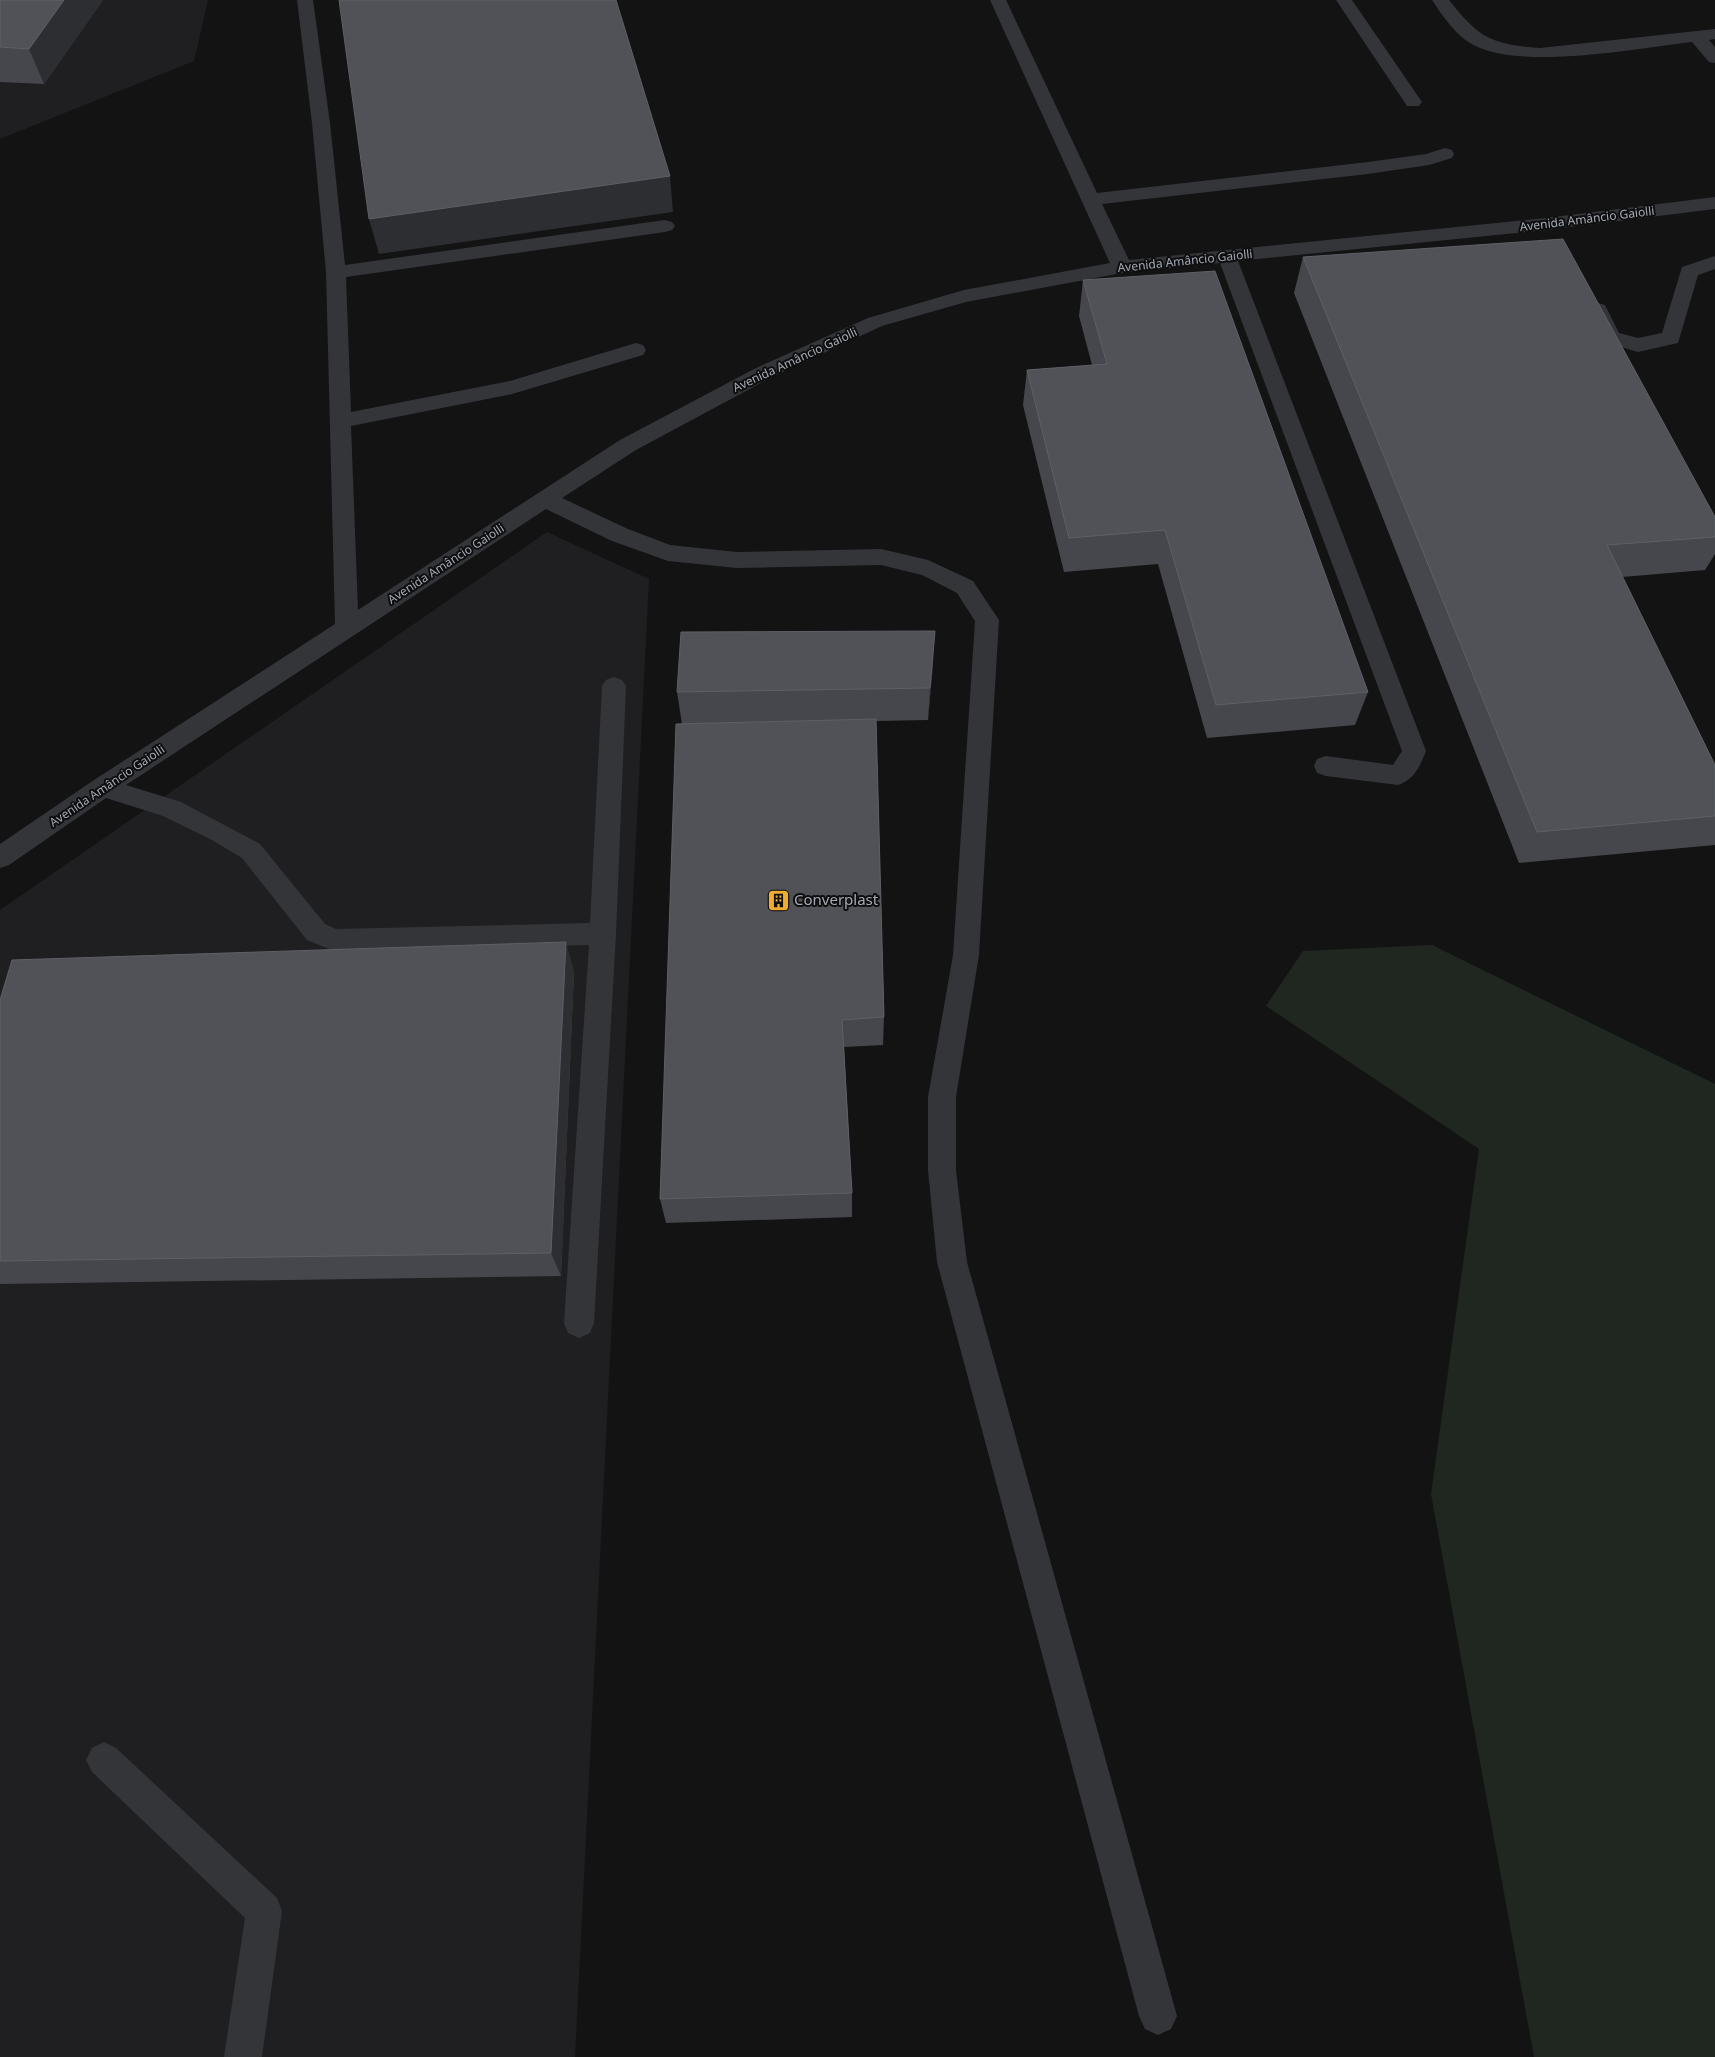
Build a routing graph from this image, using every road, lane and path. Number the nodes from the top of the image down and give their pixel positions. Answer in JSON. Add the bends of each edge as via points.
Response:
{"nodes":[{"id":1,"x":306,"y":0,"type":"edge"},
{"id":2,"x":998,"y":0,"type":"edge"},
{"id":3,"x":1344,"y":0,"type":"edge"},
{"id":4,"x":1440,"y":0,"type":"edge"},
{"id":5,"x":1715,"y":34,"type":"edge"},
{"id":6,"x":1697,"y":36,"type":"junction"},
{"id":7,"x":1715,"y":58,"type":"edge"},
{"id":8,"x":1413,"y":102,"type":"dead end"},
{"id":9,"x":1445,"y":154,"type":"dead end"},
{"id":10,"x":1092,"y":199,"type":"junction"},
{"id":11,"x":1715,"y":202,"type":"edge"},
{"id":12,"x":665,"y":226,"type":"dead end"},
{"id":13,"x":1227,"y":257,"type":"junction"},
{"id":14,"x":1715,"y":262,"type":"edge"},
{"id":15,"x":1122,"y":267,"type":"junction"},
{"id":16,"x":336,"y":272,"type":"junction"},
{"id":17,"x":1591,"y":295,"type":"edge"},
{"id":18,"x":636,"y":350,"type":"dead end"},
{"id":19,"x":340,"y":421,"type":"junction"},
{"id":20,"x":545,"y":499,"type":"junction"},
{"id":21,"x":347,"y":628,"type":"junction"},
{"id":22,"x":614,"y":686,"type":"dead end"},
{"id":23,"x":1326,"y":766,"type":"dead end"},
{"id":24,"x":103,"y":787,"type":"junction"},
{"id":25,"x":0,"y":858,"type":"edge"},
{"id":26,"x":602,"y":934,"type":"junction"},
{"id":27,"x":579,"y":1323,"type":"dead end"},
{"id":28,"x":104,"y":1760,"type":"dead end"},
{"id":29,"x":1158,"y":2016,"type":"dead end"},
{"id":30,"x":243,"y":2057,"type":"edge"}],
"edges":[{"from":1,"to":16,"type":"street"},
{"from":2,"to":10,"type":"street"},
{"from":3,"to":8,"type":"street"},
{"from":4,"to":6,"type":"street","via":[[1469,34],[1491,45],[1514,50],[1540,53]]},
{"from":5,"to":6,"type":"street"},
{"from":6,"to":7,"type":"street"},
{"from":9,"to":10,"type":"street","via":[[1368,168]]},
{"from":10,"to":15,"type":"street"},
{"from":11,"to":13,"type":"street","name":"Avenida Amâncio Gaiolli","via":[[1551,232]]},
{"from":12,"to":16,"type":"street"},
{"from":13,"to":15,"type":"street","name":"Avenida Amâncio Gaiolli"},
{"from":13,"to":23,"type":"street","via":[[1414,750],[1408,765],[1398,775]]},
{"from":14,"to":17,"type":"street","via":[[1689,271],[1671,338],[1638,345],[1611,336]]},
{"from":15,"to":20,"type":"street","name":"Avenida Amâncio Gaiolli","via":[[964,296],[875,322],[763,373],[628,445]]},
{"from":16,"to":19,"type":"street"},
{"from":18,"to":19,"type":"street","via":[[512,387]]},
{"from":19,"to":21,"type":"street"},
{"from":20,"to":21,"type":"street","name":"Avenida Amâncio Gaiolli"},
{"from":20,"to":29,"type":"street","via":[[620,536],[668,553],[737,560],[881,557],[928,568],[965,587],[987,620],[966,955],[942,1097],[942,1170],[952,1262]]},
{"from":21,"to":24,"type":"street","name":"Avenida Amâncio Gaiolli"},
{"from":22,"to":26,"type":"street"},
{"from":24,"to":25,"type":"street","name":"Avenida Amâncio Gaiolli"},
{"from":24,"to":26,"type":"street","via":[[172,808],[250,851],[316,932],[334,940]]},
{"from":26,"to":27,"type":"street"},
{"from":28,"to":30,"type":"street","via":[[264,1911]]}]}
